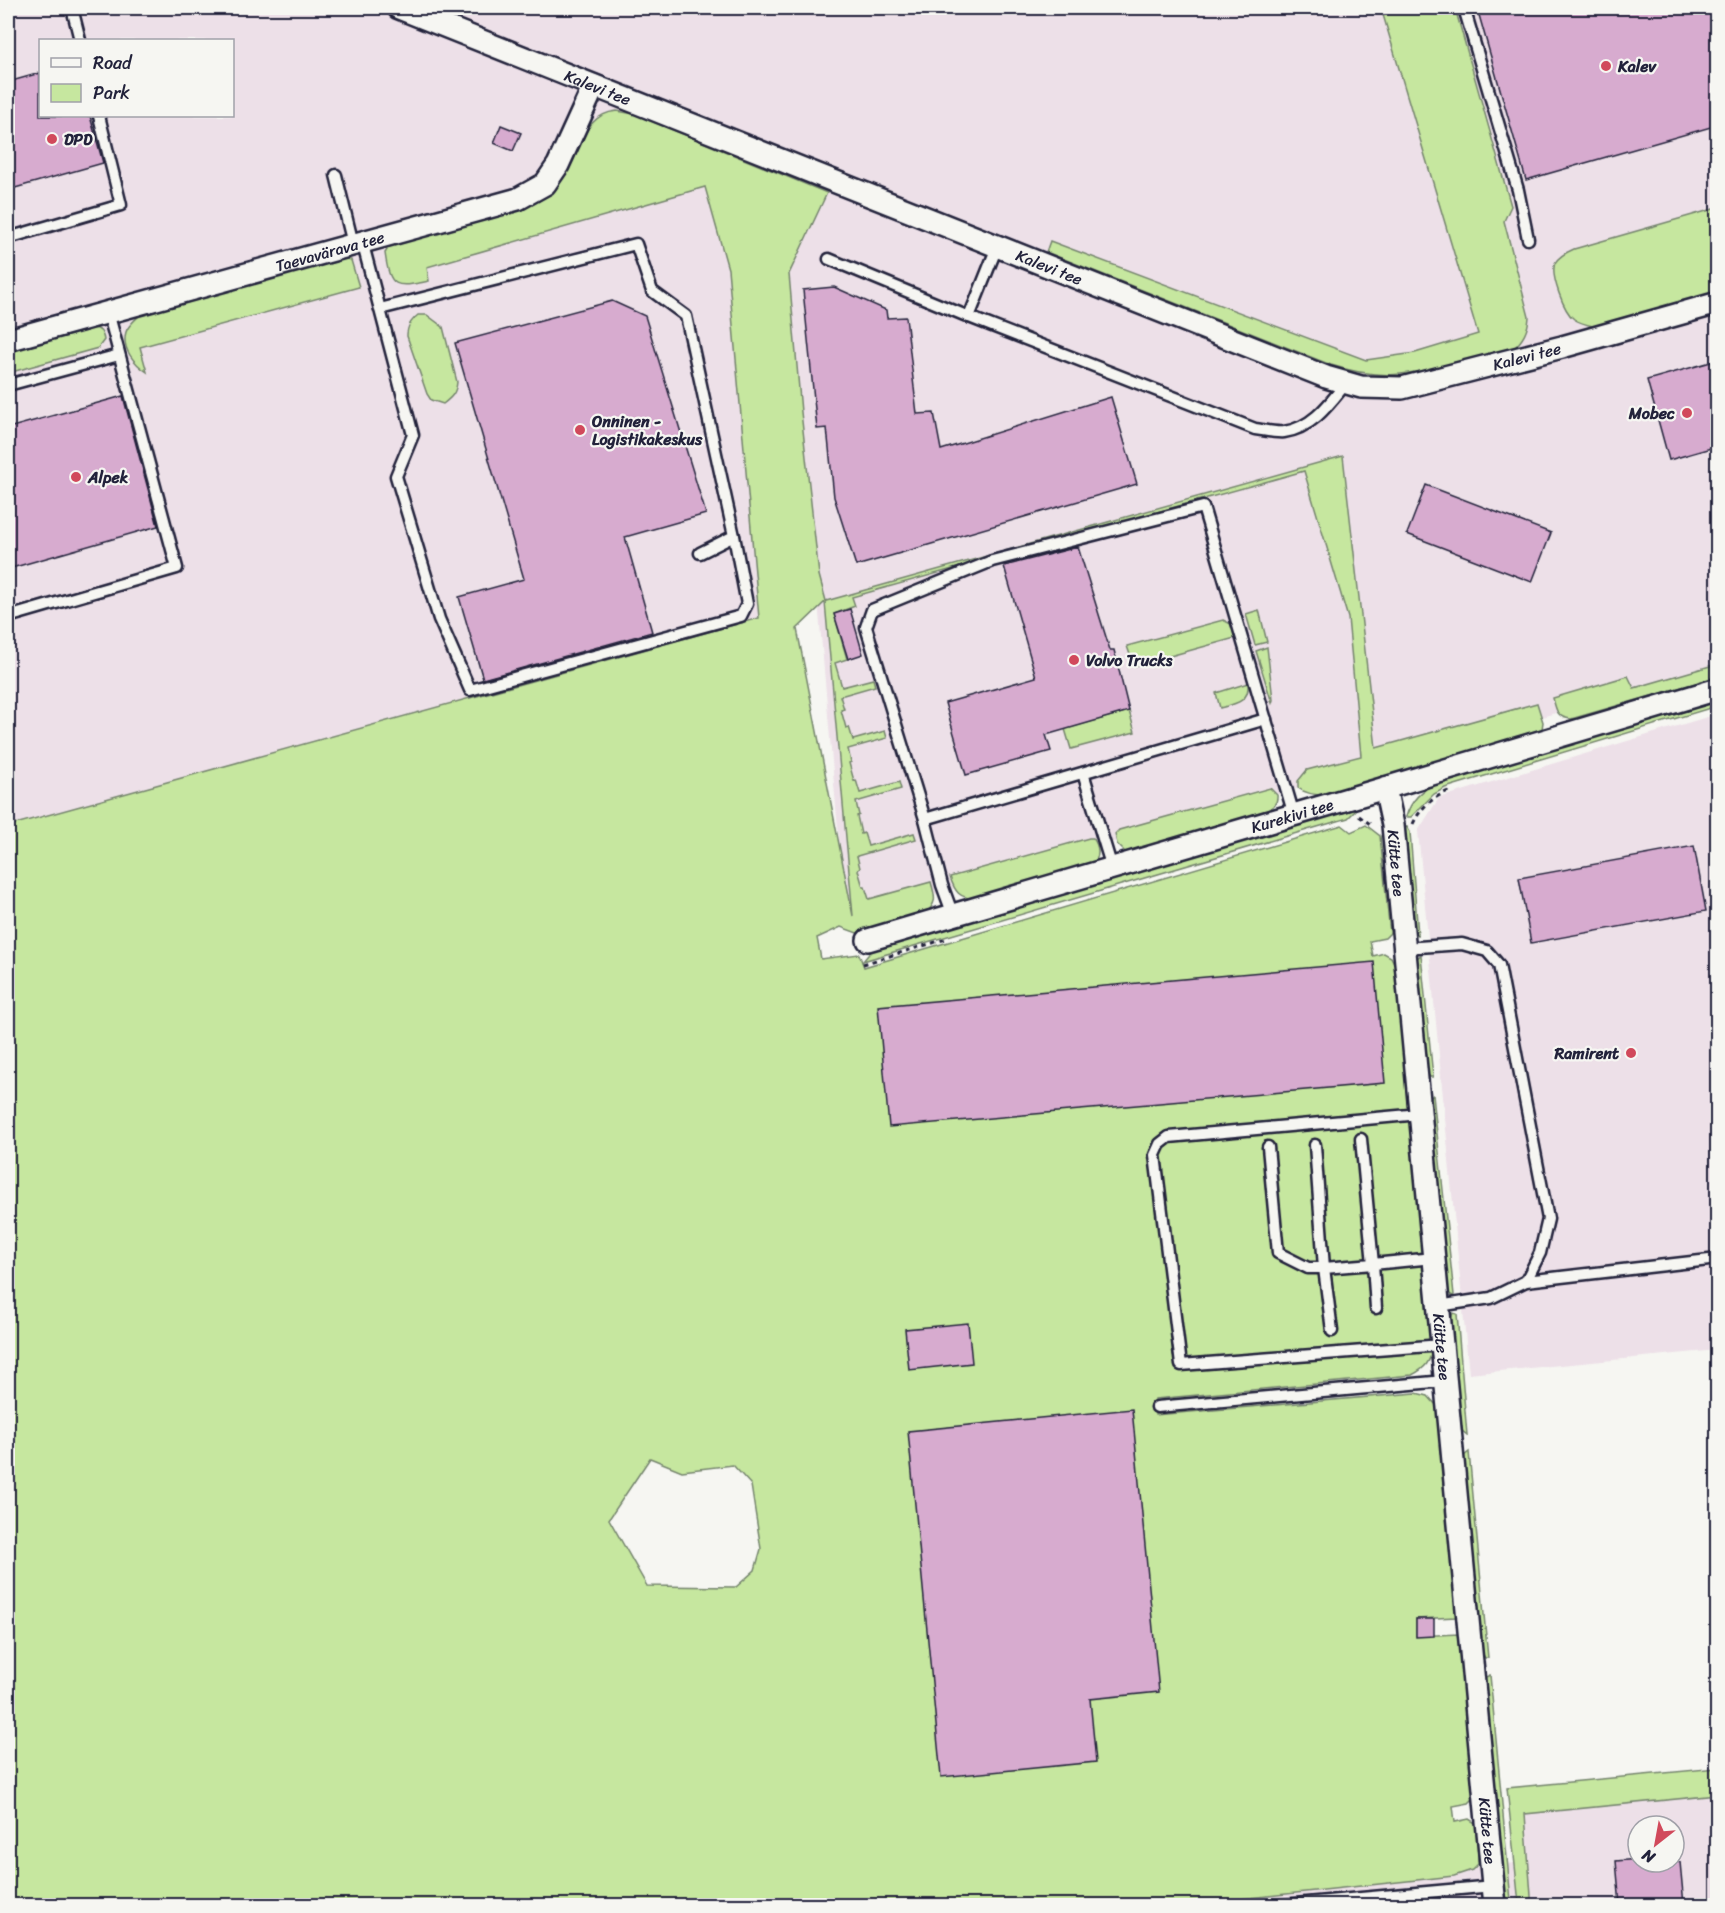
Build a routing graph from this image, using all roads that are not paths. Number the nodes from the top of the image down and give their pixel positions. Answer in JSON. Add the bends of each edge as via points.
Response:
{"nodes":[{"id":1,"x":72,"y":8,"type":"edge"},
{"id":2,"x":399,"y":8,"type":"edge"},
{"id":3,"x":1464,"y":8,"type":"edge"},
{"id":4,"x":80,"y":39,"type":"edge"},
{"id":5,"x":594,"y":86,"type":"junction"},
{"id":6,"x":99,"y":117,"type":"edge"},
{"id":7,"x":336,"y":175,"type":"dead end"},
{"id":8,"x":8,"y":238,"type":"edge"},
{"id":9,"x":1528,"y":239,"type":"dead end"},
{"id":10,"x":358,"y":242,"type":"junction"},
{"id":11,"x":997,"y":247,"type":"junction"},
{"id":12,"x":829,"y":259,"type":"dead end"},
{"id":13,"x":1718,"y":303,"type":"edge"},
{"id":14,"x":380,"y":309,"type":"junction"},
{"id":15,"x":108,"y":312,"type":"junction"},
{"id":16,"x":969,"y":317,"type":"junction"},
{"id":17,"x":8,"y":340,"type":"edge"},
{"id":18,"x":119,"y":355,"type":"junction"},
{"id":19,"x":1347,"y":382,"type":"junction"},
{"id":20,"x":8,"y":385,"type":"edge"},
{"id":21,"x":734,"y":536,"type":"junction"},
{"id":22,"x":700,"y":553,"type":"dead end"},
{"id":23,"x":8,"y":617,"type":"edge"},
{"id":24,"x":1718,"y":689,"type":"edge"},
{"id":25,"x":1266,"y":719,"type":"junction"},
{"id":26,"x":1083,"y":773,"type":"junction"},
{"id":27,"x":1385,"y":789,"type":"junction"},
{"id":28,"x":1294,"y":815,"type":"junction"},
{"id":29,"x":925,"y":819,"type":"junction"},
{"id":30,"x":1112,"y":868,"type":"junction"},
{"id":31,"x":953,"y":915,"type":"junction"},
{"id":32,"x":868,"y":940,"type":"dead end"},
{"id":33,"x":1404,"y":948,"type":"junction"},
{"id":34,"x":1420,"y":1114,"type":"junction"},
{"id":35,"x":1361,"y":1139,"type":"dead end"},
{"id":36,"x":1315,"y":1145,"type":"dead end"},
{"id":37,"x":1268,"y":1147,"type":"dead end"},
{"id":38,"x":1434,"y":1258,"type":"junction"},
{"id":39,"x":1718,"y":1260,"type":"edge"},
{"id":40,"x":1373,"y":1264,"type":"junction"},
{"id":41,"x":1324,"y":1268,"type":"junction"},
{"id":42,"x":1526,"y":1281,"type":"junction"},
{"id":43,"x":1438,"y":1306,"type":"junction"},
{"id":44,"x":1376,"y":1308,"type":"dead end"},
{"id":45,"x":1332,"y":1331,"type":"dead end"},
{"id":46,"x":1442,"y":1345,"type":"junction"},
{"id":47,"x":1445,"y":1381,"type":"junction"},
{"id":48,"x":1157,"y":1407,"type":"dead end"},
{"id":49,"x":1494,"y":1896,"type":"edge"},
{"id":50,"x":1273,"y":1905,"type":"edge"}],
"edges":[{"from":1,"to":4,"type":"lane"},
{"from":2,"to":5,"type":"street","name":"Kalevi tee"},
{"from":3,"to":9,"type":"lane","via":[[1518,190]]},
{"from":5,"to":10,"type":"street","name":"Taevavärava tee","via":[[558,165],[545,184],[518,199]]},
{"from":5,"to":11,"type":"street","name":"Kalevi tee"},
{"from":6,"to":8,"type":"lane","via":[[121,205]]},
{"from":7,"to":10,"type":"lane"},
{"from":10,"to":14,"type":"lane"},
{"from":10,"to":15,"type":"street","name":"Taevavärava tee"},
{"from":11,"to":16,"type":"lane"},
{"from":11,"to":19,"type":"street","name":"Kalevi tee"},
{"from":12,"to":16,"type":"lane"},
{"from":13,"to":19,"type":"street","name":"Kalevi tee","via":[[1402,388],[1361,387]]},
{"from":14,"to":21,"type":"lane","via":[[636,244],[652,291],[686,315]]},
{"from":14,"to":21,"type":"lane","via":[[413,435],[396,476],[439,619],[470,690],[741,616],[747,604]]},
{"from":15,"to":17,"type":"street","name":"Taevavärava tee"},
{"from":15,"to":18,"type":"lane"},
{"from":16,"to":19,"type":"lane","via":[[1255,429],[1284,432],[1306,424],[1326,409]]},
{"from":18,"to":20,"type":"lane"},
{"from":18,"to":23,"type":"lane","via":[[177,568]]},
{"from":21,"to":22,"type":"lane"},
{"from":24,"to":27,"type":"street","name":"Kurekivi tee"},
{"from":25,"to":26,"type":"lane"},
{"from":25,"to":28,"type":"lane"},
{"from":25,"to":29,"type":"lane","via":[[1203,507],[992,561],[872,610],[866,627]]},
{"from":26,"to":29,"type":"lane"},
{"from":26,"to":30,"type":"lane"},
{"from":27,"to":28,"type":"street","name":"Kurekivi tee"},
{"from":27,"to":33,"type":"street","name":"Kütte tee","via":[[1403,824]]},
{"from":28,"to":30,"type":"street","name":"Kurekivi tee"},
{"from":29,"to":31,"type":"lane"},
{"from":30,"to":31,"type":"street","name":"Kurekivi tee"},
{"from":31,"to":32,"type":"street","name":"Kurekivi tee"},
{"from":33,"to":34,"type":"street","name":"Kütte tee"},
{"from":33,"to":42,"type":"lane","via":[[1462,944],[1486,951],[1499,965],[1548,1219],[1540,1252]]},
{"from":34,"to":38,"type":"street","name":"Kütte tee"},
{"from":34,"to":46,"type":"lane","via":[[1169,1137],[1155,1155],[1181,1365]]},
{"from":35,"to":40,"type":"lane"},
{"from":36,"to":41,"type":"lane"},
{"from":37,"to":41,"type":"lane","via":[[1278,1253],[1308,1268]]},
{"from":38,"to":40,"type":"lane"},
{"from":38,"to":43,"type":"street","name":"Kütte tee"},
{"from":39,"to":42,"type":"lane"},
{"from":40,"to":41,"type":"lane"},
{"from":40,"to":44,"type":"lane"},
{"from":41,"to":45,"type":"lane"},
{"from":42,"to":43,"type":"lane","via":[[1491,1298]]},
{"from":43,"to":46,"type":"street","name":"Kütte tee"},
{"from":46,"to":47,"type":"street","name":"Kütte tee"},
{"from":47,"to":48,"type":"lane"},
{"from":47,"to":49,"type":"street","name":"Kütte tee"},
{"from":49,"to":50,"type":"lane"}]}
